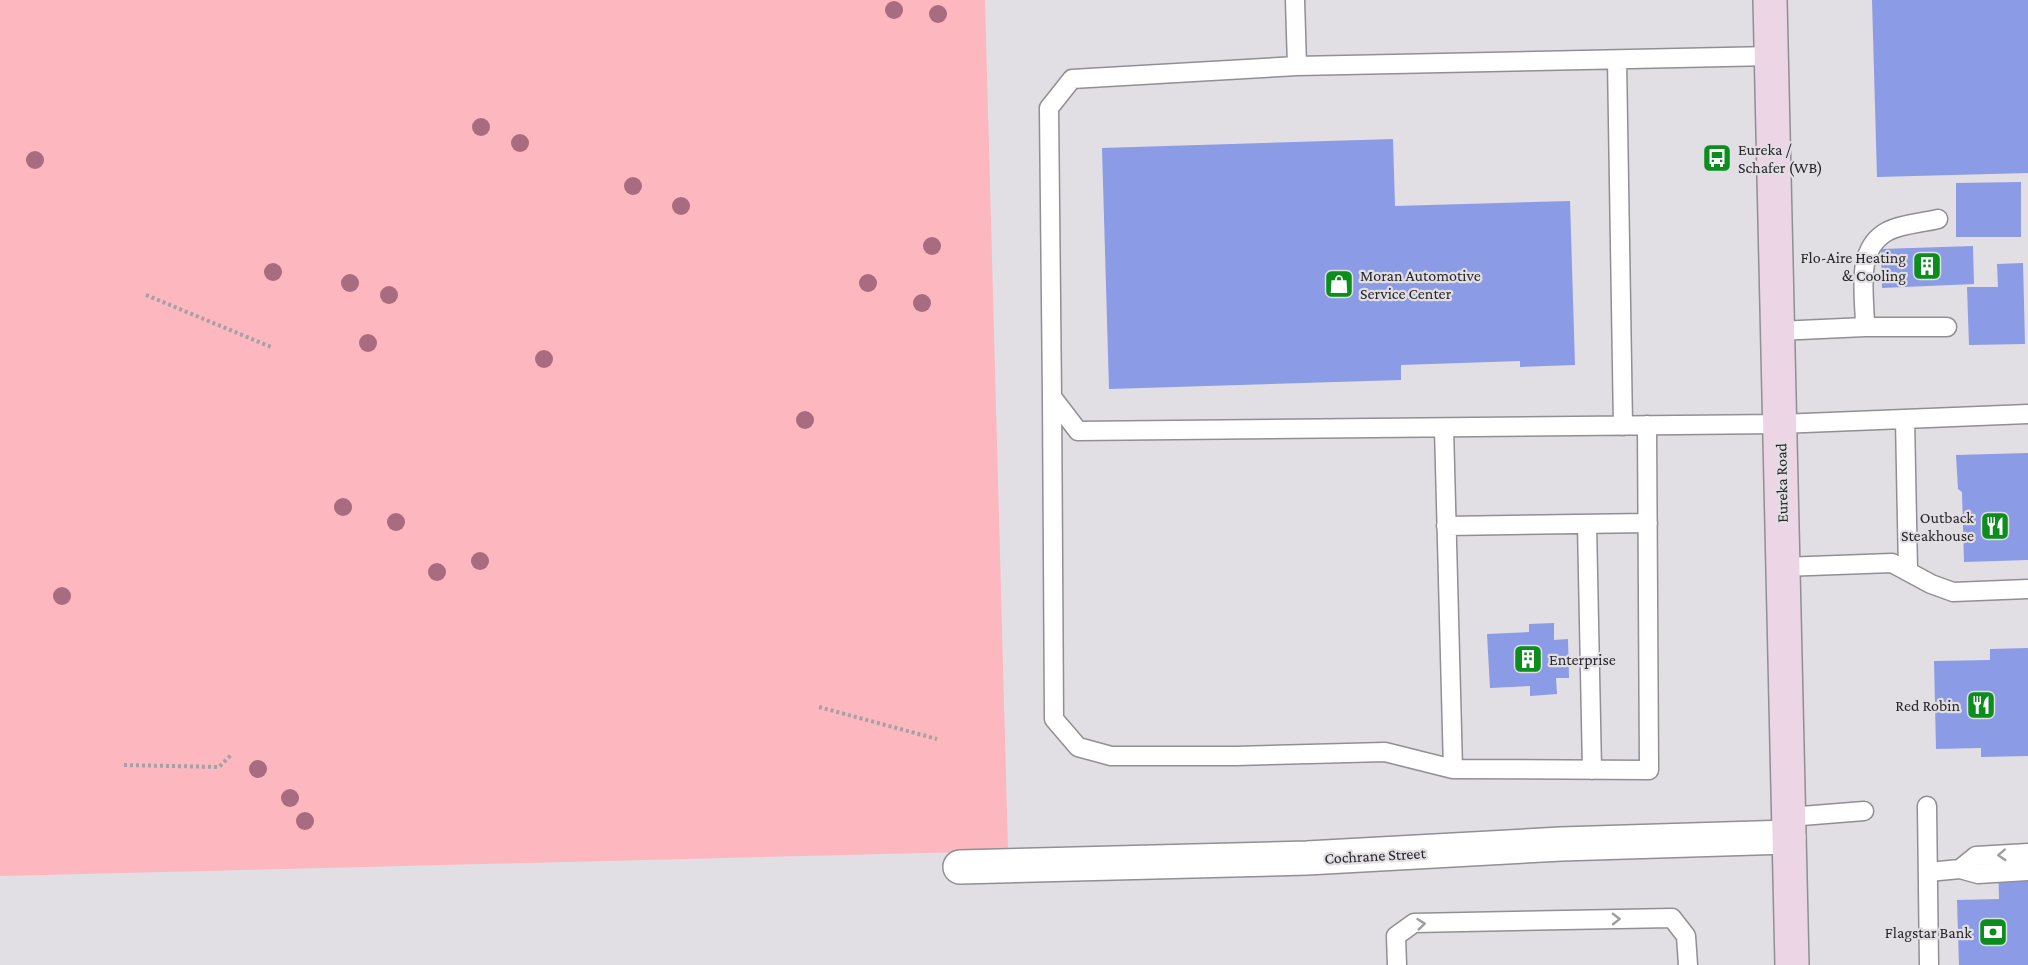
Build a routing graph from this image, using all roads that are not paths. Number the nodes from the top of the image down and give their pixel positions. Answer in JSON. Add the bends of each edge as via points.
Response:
{"nodes":[{"id":1,"x":1295,"y":0,"type":"edge"},
{"id":2,"x":1770,"y":0,"type":"edge"},
{"id":3,"x":1772,"y":56,"type":"junction"},
{"id":4,"x":1617,"y":60,"type":"junction"},
{"id":5,"x":1297,"y":66,"type":"junction"},
{"id":6,"x":1938,"y":219,"type":"dead end"},
{"id":7,"x":1865,"y":327,"type":"junction"},
{"id":8,"x":1947,"y":327,"type":"dead end"},
{"id":9,"x":1778,"y":331,"type":"junction"},
{"id":10,"x":1052,"y":397,"type":"junction"},
{"id":11,"x":2028,"y":414,"type":"edge"},
{"id":12,"x":1905,"y":419,"type":"junction"},
{"id":13,"x":1780,"y":424,"type":"junction"},
{"id":14,"x":1647,"y":425,"type":"junction"},
{"id":15,"x":1623,"y":426,"type":"junction"},
{"id":16,"x":1444,"y":428,"type":"junction"},
{"id":17,"x":1648,"y":523,"type":"junction"},
{"id":18,"x":1587,"y":524,"type":"junction"},
{"id":19,"x":1446,"y":526,"type":"junction"},
{"id":20,"x":1783,"y":567,"type":"junction"},
{"id":21,"x":1908,"y":571,"type":"junction"},
{"id":22,"x":2028,"y":589,"type":"edge"},
{"id":23,"x":1453,"y":769,"type":"junction"},
{"id":24,"x":1592,"y":770,"type":"junction"},
{"id":25,"x":1928,"y":806,"type":"dead end"},
{"id":26,"x":1864,"y":811,"type":"dead end"},
{"id":27,"x":1789,"y":827,"type":"junction"},
{"id":28,"x":2028,"y":853,"type":"edge"},
{"id":29,"x":960,"y":867,"type":"dead end"},
{"id":30,"x":1960,"y":869,"type":"junction"},
{"id":31,"x":2028,"y":871,"type":"edge"},
{"id":32,"x":1928,"y":872,"type":"junction"},
{"id":33,"x":1397,"y":965,"type":"edge"},
{"id":34,"x":1688,"y":965,"type":"edge"},
{"id":35,"x":1792,"y":965,"type":"edge"},
{"id":36,"x":1929,"y":965,"type":"edge"}],
"edges":[{"from":1,"to":5,"type":"lane"},
{"from":2,"to":3,"type":"main road","name":"Eureka Road"},
{"from":3,"to":4,"type":"lane"},
{"from":3,"to":9,"type":"main road","name":"Eureka Road"},
{"from":4,"to":5,"type":"lane"},
{"from":4,"to":15,"type":"lane"},
{"from":5,"to":10,"type":"lane","via":[[1072,79],[1049,108]]},
{"from":6,"to":7,"type":"lane","via":[[1890,230],[1874,240],[1864,260]]},
{"from":7,"to":8,"type":"lane"},
{"from":7,"to":9,"type":"lane"},
{"from":9,"to":13,"type":"main road","name":"Eureka Road"},
{"from":10,"to":16,"type":"lane","via":[[1078,431]]},
{"from":10,"to":23,"type":"lane","via":[[1054,719],[1078,747],[1111,756],[1385,752]]},
{"from":11,"to":12,"type":"lane"},
{"from":12,"to":13,"type":"lane"},
{"from":12,"to":21,"type":"lane"},
{"from":13,"to":14,"type":"lane"},
{"from":13,"to":20,"type":"main road","name":"Eureka Road"},
{"from":14,"to":15,"type":"lane"},
{"from":14,"to":17,"type":"lane"},
{"from":15,"to":16,"type":"lane"},
{"from":16,"to":19,"type":"lane"},
{"from":17,"to":18,"type":"lane"},
{"from":17,"to":24,"type":"lane","via":[[1650,770]]},
{"from":18,"to":19,"type":"lane"},
{"from":18,"to":24,"type":"lane"},
{"from":19,"to":23,"type":"lane"},
{"from":20,"to":21,"type":"lane","via":[[1892,563]]},
{"from":20,"to":27,"type":"main road","name":"Eureka Road"},
{"from":21,"to":22,"type":"lane","via":[[1953,592]]},
{"from":23,"to":24,"type":"lane"},
{"from":25,"to":32,"type":"lane"},
{"from":26,"to":27,"type":"lane"},
{"from":27,"to":29,"type":"street","name":"Cochrane Street","via":[[1307,858]]},
{"from":27,"to":35,"type":"main road","name":"Eureka Road"},
{"from":28,"to":30,"type":"lane","one_way":true,"via":[[1976,856]]},
{"from":30,"to":31,"type":"lane","via":[[1978,874]]},
{"from":30,"to":32,"type":"lane"},
{"from":32,"to":36,"type":"lane"},
{"from":33,"to":34,"type":"lane","one_way":true,"via":[[1396,936],[1414,923],[1672,918],[1686,936]]}]}
